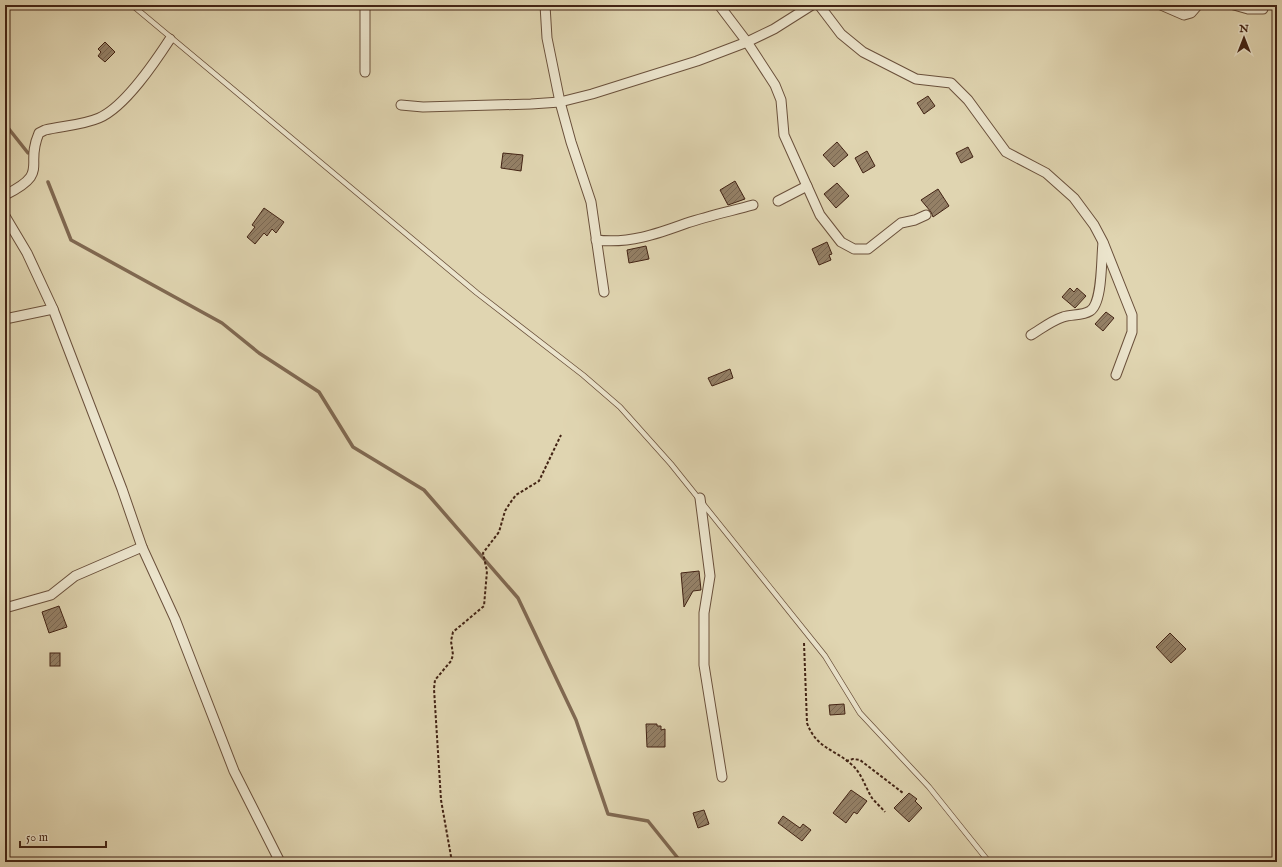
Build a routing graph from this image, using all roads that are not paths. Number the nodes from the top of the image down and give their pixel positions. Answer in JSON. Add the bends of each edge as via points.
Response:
{"nodes":[{"id":1,"x":132,"y":5,"type":"edge"},
{"id":2,"x":364,"y":5,"type":"edge"},
{"id":3,"x":545,"y":5,"type":"edge"},
{"id":4,"x":719,"y":5,"type":"edge"},
{"id":5,"x":812,"y":5,"type":"edge"},
{"id":6,"x":819,"y":5,"type":"edge"},
{"id":7,"x":1161,"y":5,"type":"edge"},
{"id":8,"x":1198,"y":5,"type":"edge"},
{"id":9,"x":1234,"y":5,"type":"edge"},
{"id":10,"x":1263,"y":9,"type":"dead end"},
{"id":11,"x":170,"y":39,"type":"junction"},
{"id":12,"x":747,"y":42,"type":"junction"},
{"id":13,"x":365,"y":72,"type":"dead end"},
{"id":14,"x":560,"y":102,"type":"junction"},
{"id":15,"x":401,"y":106,"type":"dead end"},
{"id":16,"x":808,"y":186,"type":"junction"},
{"id":17,"x":5,"y":195,"type":"edge"},
{"id":18,"x":778,"y":201,"type":"dead end"},
{"id":19,"x":753,"y":205,"type":"dead end"},
{"id":20,"x":926,"y":215,"type":"dead end"},
{"id":21,"x":5,"y":216,"type":"edge"},
{"id":22,"x":596,"y":240,"type":"junction"},
{"id":23,"x":1103,"y":242,"type":"junction"},
{"id":24,"x":604,"y":292,"type":"dead end"},
{"id":25,"x":53,"y":308,"type":"junction"},
{"id":26,"x":5,"y":319,"type":"edge"},
{"id":27,"x":1031,"y":335,"type":"dead end"},
{"id":28,"x":1116,"y":375,"type":"dead end"},
{"id":29,"x":700,"y":498,"type":"junction"},
{"id":30,"x":142,"y":547,"type":"junction"},
{"id":31,"x":5,"y":608,"type":"edge"},
{"id":32,"x":722,"y":777,"type":"dead end"},
{"id":33,"x":280,"y":862,"type":"edge"},
{"id":34,"x":990,"y":862,"type":"edge"}],
"edges":[{"from":1,"to":11,"type":"lane"},
{"from":2,"to":13,"type":"street"},
{"from":3,"to":14,"type":"street","via":[[547,38]]},
{"from":4,"to":12,"type":"street"},
{"from":5,"to":12,"type":"street","via":[[774,29]]},
{"from":6,"to":23,"type":"street","via":[[841,34],[863,52],[916,79],[946,82],[960,91],[1006,152],[1046,173],[1074,198]]},
{"from":7,"to":8,"type":"street","via":[[1184,15],[1191,13]]},
{"from":9,"to":10,"type":"street","via":[[1248,9]]},
{"from":11,"to":17,"type":"street","via":[[141,80],[109,112],[89,121],[39,133],[32,176],[21,187]]},
{"from":11,"to":29,"type":"lane","via":[[477,293],[620,407]]},
{"from":12,"to":14,"type":"street","via":[[631,82]]},
{"from":12,"to":16,"type":"street","via":[[779,94],[784,135]]},
{"from":14,"to":15,"type":"street"},
{"from":14,"to":22,"type":"street","via":[[591,202]]},
{"from":16,"to":18,"type":"street"},
{"from":16,"to":20,"type":"street","via":[[826,225],[841,242],[854,249],[868,248],[901,223]]},
{"from":19,"to":22,"type":"street","via":[[687,223],[656,235],[630,240]]},
{"from":21,"to":25,"type":"street"},
{"from":22,"to":24,"type":"street"},
{"from":23,"to":27,"type":"street","via":[[1098,296],[1094,308],[1085,313],[1056,319]]},
{"from":23,"to":28,"type":"street","via":[[1134,321]]},
{"from":25,"to":26,"type":"street"},
{"from":25,"to":30,"type":"street"},
{"from":29,"to":32,"type":"street","via":[[710,576],[704,613],[704,665]]},
{"from":29,"to":34,"type":"lane","via":[[825,656],[860,714],[929,787]]},
{"from":30,"to":31,"type":"street","via":[[75,576],[51,595]]},
{"from":30,"to":33,"type":"street","via":[[175,619],[234,771]]}]}
